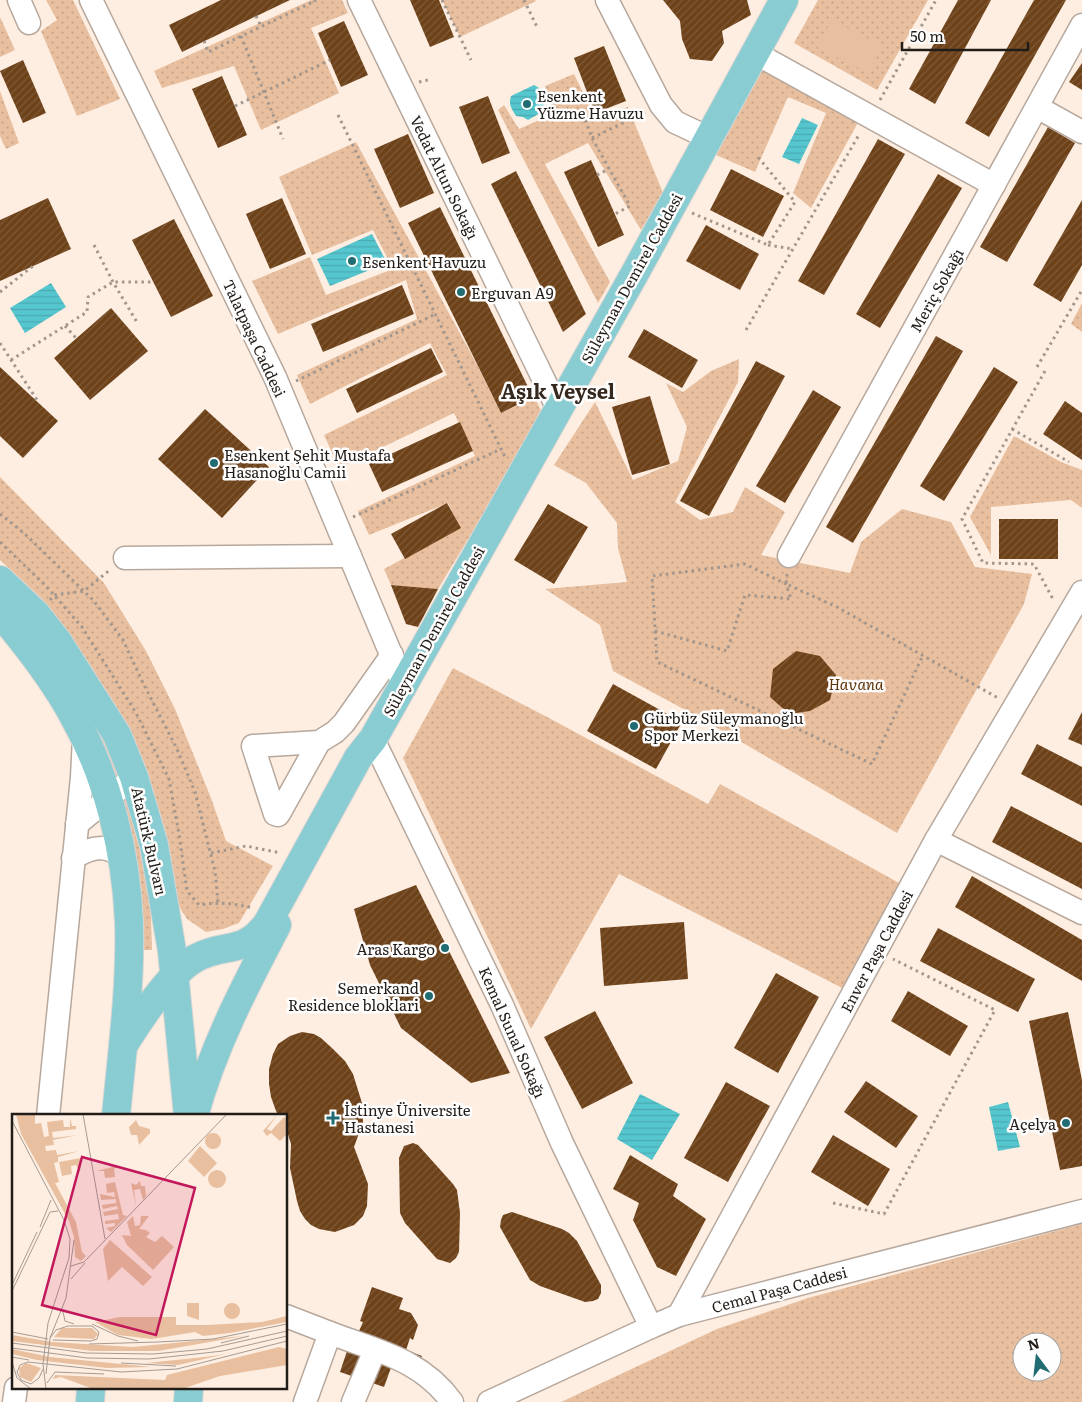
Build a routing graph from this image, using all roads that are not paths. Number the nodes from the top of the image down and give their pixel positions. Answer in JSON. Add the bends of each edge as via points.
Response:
{"nodes":[{"id":1,"x":18,"y":0,"type":"edge"},
{"id":2,"x":91,"y":0,"type":"edge"},
{"id":3,"x":359,"y":0,"type":"edge"},
{"id":4,"x":607,"y":0,"type":"edge"},
{"id":5,"x":784,"y":0,"type":"edge"},
{"id":6,"x":29,"y":23,"type":"dead end"},
{"id":7,"x":1082,"y":25,"type":"edge"},
{"id":8,"x":755,"y":53,"type":"junction"},
{"id":9,"x":1037,"y":107,"type":"junction"},
{"id":10,"x":1082,"y":132,"type":"edge"},
{"id":11,"x":709,"y":138,"type":"junction"},
{"id":12,"x":994,"y":184,"type":"junction"},
{"id":13,"x":558,"y":409,"type":"junction"},
{"id":14,"x":350,"y":556,"type":"junction"},
{"id":15,"x":789,"y":556,"type":"road end"},
{"id":16,"x":125,"y":558,"type":"road end"},
{"id":17,"x":0,"y":580,"type":"edge"},
{"id":18,"x":1082,"y":592,"type":"edge"},
{"id":19,"x":0,"y":613,"type":"edge"},
{"id":20,"x":392,"y":655,"type":"junction"},
{"id":21,"x":403,"y":683,"type":"junction"},
{"id":22,"x":84,"y":734,"type":"junction"},
{"id":23,"x":373,"y":738,"type":"junction"},
{"id":24,"x":319,"y":742,"type":"dead end"},
{"id":25,"x":134,"y":778,"type":"junction"},
{"id":26,"x":108,"y":799,"type":"junction"},
{"id":27,"x":77,"y":824,"type":"junction"},
{"id":28,"x":936,"y":840,"type":"junction"},
{"id":29,"x":73,"y":858,"type":"junction"},
{"id":30,"x":122,"y":858,"type":"junction"},
{"id":31,"x":164,"y":903,"type":"junction"},
{"id":32,"x":1082,"y":913,"type":"edge"},
{"id":33,"x":212,"y":952,"type":"junction"},
{"id":34,"x":175,"y":975,"type":"junction"},
{"id":35,"x":123,"y":1046,"type":"junction"},
{"id":36,"x":48,"y":1114,"type":"edge"},
{"id":37,"x":116,"y":1114,"type":"edge"},
{"id":38,"x":188,"y":1114,"type":"edge"},
{"id":39,"x":195,"y":1114,"type":"edge"},
{"id":40,"x":1082,"y":1211,"type":"edge"},
{"id":41,"x":679,"y":1315,"type":"junction"},
{"id":42,"x":288,"y":1317,"type":"edge"},
{"id":43,"x":651,"y":1326,"type":"junction"},
{"id":44,"x":330,"y":1333,"type":"junction"},
{"id":45,"x":375,"y":1350,"type":"junction"},
{"id":46,"x":305,"y":1402,"type":"edge"},
{"id":47,"x":354,"y":1402,"type":"edge"},
{"id":48,"x":452,"y":1402,"type":"edge"},
{"id":49,"x":489,"y":1402,"type":"edge"}],
"edges":[{"from":1,"to":6,"type":"street"},
{"from":2,"to":14,"type":"street","name":"Talatpaşa Caddesi","via":[[279,388]]},
{"from":3,"to":13,"type":"street","name":"Vedat Altun Sokağı"},
{"from":4,"to":11,"type":"street","via":[[661,104],[675,122]]},
{"from":5,"to":8,"type":"main road","name":"Süleyman Demirel Caddesi"},
{"from":7,"to":9,"type":"street","name":"Meriç Sokağı"},
{"from":8,"to":11,"type":"main road","name":"Süleyman Demirel Caddesi"},
{"from":8,"to":12,"type":"street"},
{"from":9,"to":10,"type":"street"},
{"from":9,"to":12,"type":"street","name":"Meriç Sokağı"},
{"from":11,"to":13,"type":"main road","name":"Süleyman Demirel Caddesi"},
{"from":12,"to":15,"type":"street","name":"Meriç Sokağı"},
{"from":13,"to":21,"type":"main road","name":"Süleyman Demirel Caddesi"},
{"from":14,"to":16,"type":"street"},
{"from":14,"to":20,"type":"street","name":"Talatpaşa Caddesi"},
{"from":17,"to":25,"type":"main road","name":"Atatürk Bulvarı","via":[[36,614],[58,642],[113,729]]},
{"from":18,"to":28,"type":"street","name":"Enver Paşa Caddesi"},
{"from":19,"to":22,"type":"main road","name":"Atatürk Bulvarı","via":[[45,670]]},
{"from":20,"to":21,"type":"street","name":"Talatpaşa Caddesi"},
{"from":20,"to":24,"type":"street","via":[[344,723]]},
{"from":21,"to":23,"type":"main road","name":"Süleyman Demirel Caddesi"},
{"from":22,"to":26,"type":"main road","name":"Atatürk Bulvarı"},
{"from":22,"to":27,"type":"street"},
{"from":23,"to":33,"type":"main road","name":"Süleyman Demirel Caddesi","via":[[358,758],[261,931],[247,943]]},
{"from":23,"to":39,"type":"main road","name":"Süleyman Demirel Caddesi","via":[[365,760],[236,1002],[212,1058]]},
{"from":23,"to":43,"type":"street","name":"Kemal Sunal Sokağı"},
{"from":25,"to":26,"type":"street"},
{"from":25,"to":31,"type":"main road","name":"Atatürk Bulvarı","via":[[148,821]]},
{"from":26,"to":27,"type":"street"},
{"from":26,"to":30,"type":"main road","name":"Atatürk Bulvarı"},
{"from":27,"to":29,"type":"street"},
{"from":28,"to":32,"type":"street"},
{"from":28,"to":41,"type":"street","name":"Enver Paşa Caddesi"},
{"from":29,"to":30,"type":"street","via":[[98,848],[112,850]]},
{"from":29,"to":36,"type":"street"},
{"from":30,"to":35,"type":"main road","name":"Atatürk Bulvarı","via":[[129,939]]},
{"from":31,"to":33,"type":"main road","via":[[187,940]]},
{"from":31,"to":34,"type":"main road","name":"Atatürk Bulvarı"},
{"from":33,"to":34,"type":"main road","name":"Süleyman Demirel Caddesi","via":[[196,958]]},
{"from":34,"to":35,"type":"main road","name":"Süleyman Demirel Caddesi"},
{"from":34,"to":38,"type":"main road","name":"Atatürk Bulvarı"},
{"from":35,"to":37,"type":"main road","name":"Atatürk Bulvarı"},
{"from":40,"to":41,"type":"street","name":"Cemal Paşa Caddesi"},
{"from":41,"to":43,"type":"street","name":"Cemal Paşa Caddesi"},
{"from":42,"to":44,"type":"street"},
{"from":43,"to":49,"type":"street","name":"Cemal Paşa Caddesi"},
{"from":44,"to":45,"type":"street"},
{"from":44,"to":46,"type":"street"},
{"from":45,"to":47,"type":"street"},
{"from":45,"to":48,"type":"street","via":[[410,1364],[429,1376]]}]}
